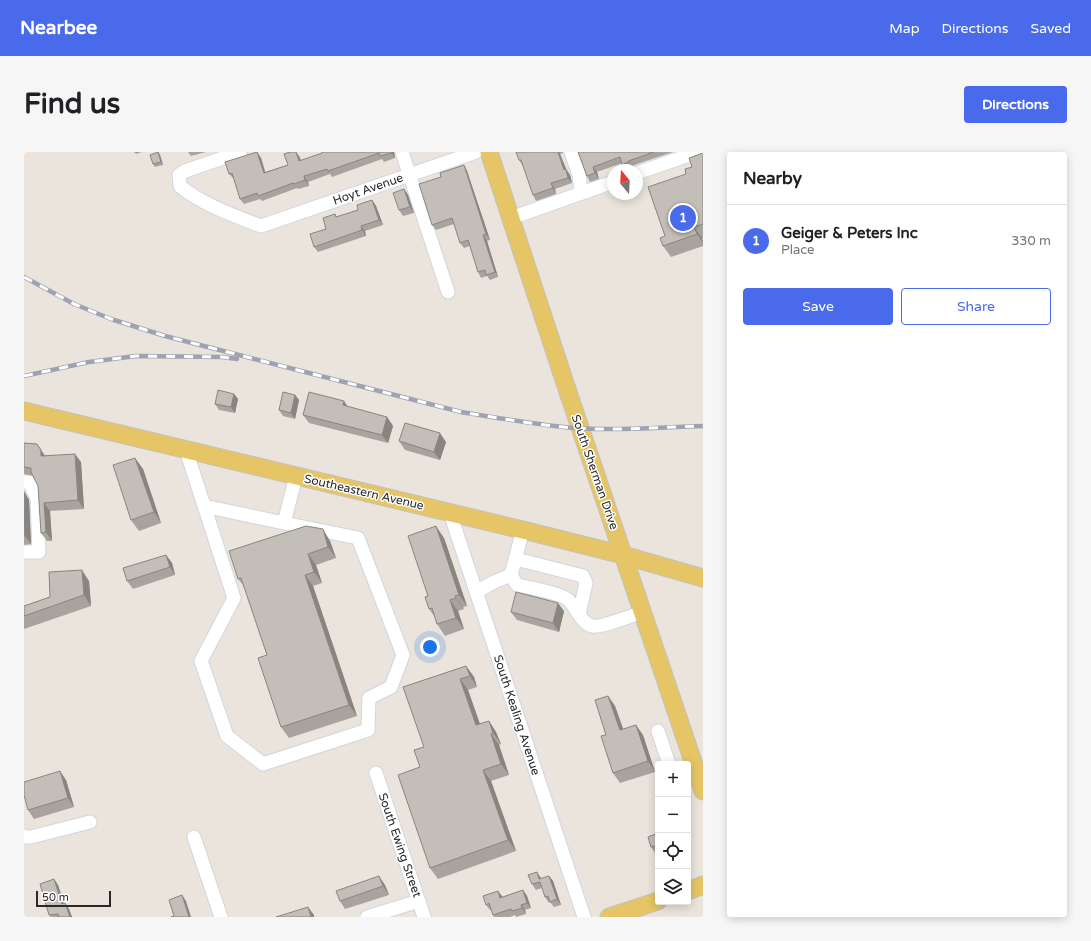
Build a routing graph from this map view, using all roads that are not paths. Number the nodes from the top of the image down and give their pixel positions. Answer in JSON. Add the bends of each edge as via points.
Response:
{"nodes":[{"id":1,"x":240,"y":152,"type":"edge"},
{"id":2,"x":402,"y":152,"type":"edge"},
{"id":3,"x":476,"y":152,"type":"edge"},
{"id":4,"x":489,"y":152,"type":"edge"},
{"id":5,"x":571,"y":152,"type":"edge"},
{"id":6,"x":698,"y":152,"type":"edge"},
{"id":7,"x":643,"y":171,"type":"edge"},
{"id":8,"x":410,"y":175,"type":"junction"},
{"id":9,"x":607,"y":184,"type":"edge"},
{"id":10,"x":581,"y":193,"type":"junction"},
{"id":11,"x":511,"y":218,"type":"junction"},
{"id":12,"x":448,"y":292,"type":"dead end"},
{"id":13,"x":24,"y":411,"type":"edge"},
{"id":14,"x":186,"y":450,"type":"junction"},
{"id":15,"x":296,"y":476,"type":"junction"},
{"id":16,"x":24,"y":482,"type":"edge"},
{"id":17,"x":204,"y":506,"type":"junction"},
{"id":18,"x":450,"y":512,"type":"junction"},
{"id":19,"x":284,"y":523,"type":"junction"},
{"id":20,"x":523,"y":530,"type":"junction"},
{"id":21,"x":24,"y":552,"type":"edge"},
{"id":22,"x":623,"y":555,"type":"junction"},
{"id":23,"x":516,"y":559,"type":"junction"},
{"id":24,"x":511,"y":576,"type":"junction"},
{"id":25,"x":703,"y":578,"type":"edge"},
{"id":26,"x":476,"y":592,"type":"junction"},
{"id":27,"x":643,"y":612,"type":"junction"},
{"id":28,"x":579,"y":614,"type":"junction"},
{"id":29,"x":658,"y":731,"type":"dead end"},
{"id":30,"x":668,"y":761,"type":"edge"},
{"id":31,"x":376,"y":774,"type":"dead end"},
{"id":32,"x":692,"y":775,"type":"edge"},
{"id":33,"x":703,"y":791,"type":"edge"},
{"id":34,"x":90,"y":822,"type":"dead end"},
{"id":35,"x":24,"y":836,"type":"edge"},
{"id":36,"x":194,"y":837,"type":"dead end"},
{"id":37,"x":703,"y":885,"type":"edge"},
{"id":38,"x":691,"y":889,"type":"edge"},
{"id":39,"x":419,"y":901,"type":"junction"},
{"id":40,"x":655,"y":902,"type":"edge"},
{"id":41,"x":221,"y":917,"type":"edge"},
{"id":42,"x":367,"y":917,"type":"edge"},
{"id":43,"x":424,"y":917,"type":"edge"},
{"id":44,"x":584,"y":917,"type":"edge"},
{"id":45,"x":609,"y":917,"type":"edge"}],
"edges":[{"from":1,"to":8,"type":"street","name":"Hoyt Avenue","via":[[179,174],[180,186],[190,195],[261,226]]},
{"from":2,"to":8,"type":"street"},
{"from":3,"to":8,"type":"street","name":"Hoyt Avenue"},
{"from":4,"to":11,"type":"main road","name":"South Sherman Drive"},
{"from":5,"to":10,"type":"street","via":[[579,175]]},
{"from":6,"to":7,"type":"street"},
{"from":8,"to":12,"type":"street"},
{"from":9,"to":10,"type":"street"},
{"from":10,"to":11,"type":"street"},
{"from":11,"to":22,"type":"main road","name":"South Sherman Drive"},
{"from":13,"to":14,"type":"main road","name":"Southeastern Avenue"},
{"from":14,"to":15,"type":"main road","name":"Southeastern Avenue"},
{"from":14,"to":17,"type":"street"},
{"from":15,"to":18,"type":"main road","name":"Southeastern Avenue"},
{"from":15,"to":19,"type":"street"},
{"from":16,"to":21,"type":"street","via":[[29,482],[37,498],[40,552]]},
{"from":17,"to":19,"type":"street"},
{"from":17,"to":19,"type":"street","via":[[234,598],[201,661],[227,736],[263,764],[368,730],[368,698],[391,687],[403,655],[358,538]]},
{"from":18,"to":20,"type":"main road","name":"Southeastern Avenue"},
{"from":18,"to":26,"type":"street","name":"South Kealing Avenue"},
{"from":20,"to":22,"type":"main road","name":"Southeastern Avenue"},
{"from":20,"to":23,"type":"street"},
{"from":22,"to":25,"type":"main road","name":"Southeastern Avenue"},
{"from":22,"to":27,"type":"main road","name":"South Sherman Drive"},
{"from":23,"to":24,"type":"street"},
{"from":23,"to":28,"type":"street","via":[[583,576],[586,583]]},
{"from":24,"to":26,"type":"street"},
{"from":24,"to":28,"type":"street","via":[[517,585],[566,598]]},
{"from":26,"to":44,"type":"street","name":"South Kealing Avenue"},
{"from":27,"to":28,"type":"street","via":[[593,626],[585,622]]},
{"from":27,"to":32,"type":"main road","name":"South Sherman Drive"},
{"from":29,"to":30,"type":"street"},
{"from":31,"to":39,"type":"street","name":"South Ewing Street"},
{"from":32,"to":33,"type":"main road","name":"South Sherman Drive"},
{"from":34,"to":35,"type":"street","via":[[31,838]]},
{"from":36,"to":41,"type":"street"},
{"from":37,"to":38,"type":"main road"},
{"from":39,"to":42,"type":"street"},
{"from":39,"to":43,"type":"street","name":"South Ewing Street"},
{"from":40,"to":45,"type":"main road"}]}
